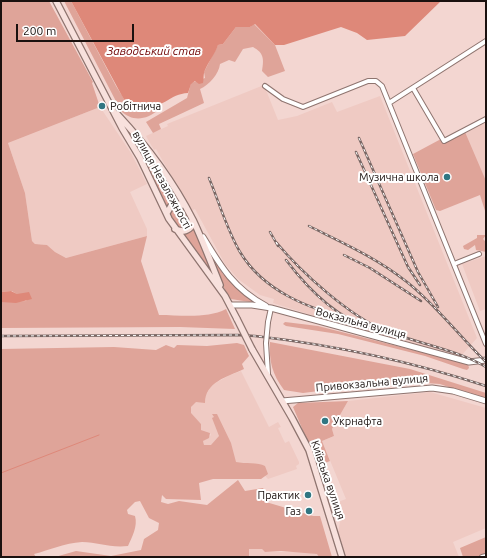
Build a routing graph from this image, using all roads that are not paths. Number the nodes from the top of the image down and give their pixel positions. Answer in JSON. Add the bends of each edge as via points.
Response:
{"nodes":[{"id":1,"x":56,"y":1,"type":"edge"},
{"id":2,"x":486,"y":41,"type":"edge"},
{"id":3,"x":265,"y":86,"type":"dead end"},
{"id":4,"x":413,"y":88,"type":"junction"},
{"id":5,"x":389,"y":103,"type":"junction"},
{"id":6,"x":113,"y":109,"type":"junction"},
{"id":7,"x":486,"y":119,"type":"edge"},
{"id":8,"x":183,"y":205,"type":"junction"},
{"id":9,"x":167,"y":213,"type":"junction"},
{"id":10,"x":192,"y":220,"type":"junction"},
{"id":11,"x":175,"y":229,"type":"junction"},
{"id":12,"x":480,"y":254,"type":"dead end"},
{"id":13,"x":454,"y":264,"type":"junction"},
{"id":14,"x":225,"y":296,"type":"junction"},
{"id":15,"x":230,"y":305,"type":"junction"},
{"id":16,"x":271,"y":308,"type":"junction"},
{"id":17,"x":486,"y":344,"type":"edge"},
{"id":18,"x":252,"y":349,"type":"joint"},
{"id":19,"x":486,"y":360,"type":"edge"},
{"id":20,"x":268,"y":378,"type":"junction"},
{"id":21,"x":282,"y":401,"type":"junction"},
{"id":22,"x":486,"y":401,"type":"edge"},
{"id":23,"x":486,"y":556,"type":"edge"},
{"id":24,"x":342,"y":557,"type":"edge"},
{"id":25,"x":482,"y":557,"type":"edge"}],
"edges":[{"from":1,"to":6,"type":"main road","name":"вулиця Незалежності"},
{"from":2,"to":4,"type":"street"},
{"from":3,"to":5,"type":"street","via":[[283,99],[303,107],[368,81],[376,81],[382,86]]},
{"from":4,"to":5,"type":"street"},
{"from":4,"to":7,"type":"street","via":[[444,141]]},
{"from":5,"to":13,"type":"street"},
{"from":6,"to":8,"type":"main road","name":"вулиця Незалежності","via":[[156,159]]},
{"from":6,"to":9,"type":"main road","name":"вулиця Незалежності"},
{"from":8,"to":9,"type":"main road","via":[[171,206]]},
{"from":8,"to":10,"type":"main road","name":"вулиця Незалежності"},
{"from":9,"to":11,"type":"main road","name":"вулиця Незалежності"},
{"from":10,"to":11,"type":"main road","via":[[188,230]]},
{"from":10,"to":14,"type":"main road","name":"вулиця Незалежності"},
{"from":10,"to":16,"type":"street","via":[[226,276],[254,299]]},
{"from":11,"to":14,"type":"main road","name":"вулиця Незалежності"},
{"from":12,"to":13,"type":"street"},
{"from":13,"to":17,"type":"street"},
{"from":14,"to":15,"type":"main road","name":"вулиця Незалежності"},
{"from":15,"to":16,"type":"street","name":"Вокзальна вулиця"},
{"from":15,"to":18,"type":"main road","name":"вулиця Незалежності","bridge":true},
{"from":16,"to":19,"type":"street","name":"Вокзальна вулиця","via":[[469,362]]},
{"from":16,"to":20,"type":"street","bridge":true,"via":[[266,344]]},
{"from":18,"to":20,"type":"main road","name":"Київська вулиця"},
{"from":20,"to":21,"type":"main road","name":"Київська вулиця"},
{"from":21,"to":22,"type":"street","name":"Привокзальна вулиця","via":[[432,388]]},
{"from":21,"to":24,"type":"main road","name":"Київська вулиця","via":[[309,450]]},
{"from":23,"to":25,"type":"street"}]}
